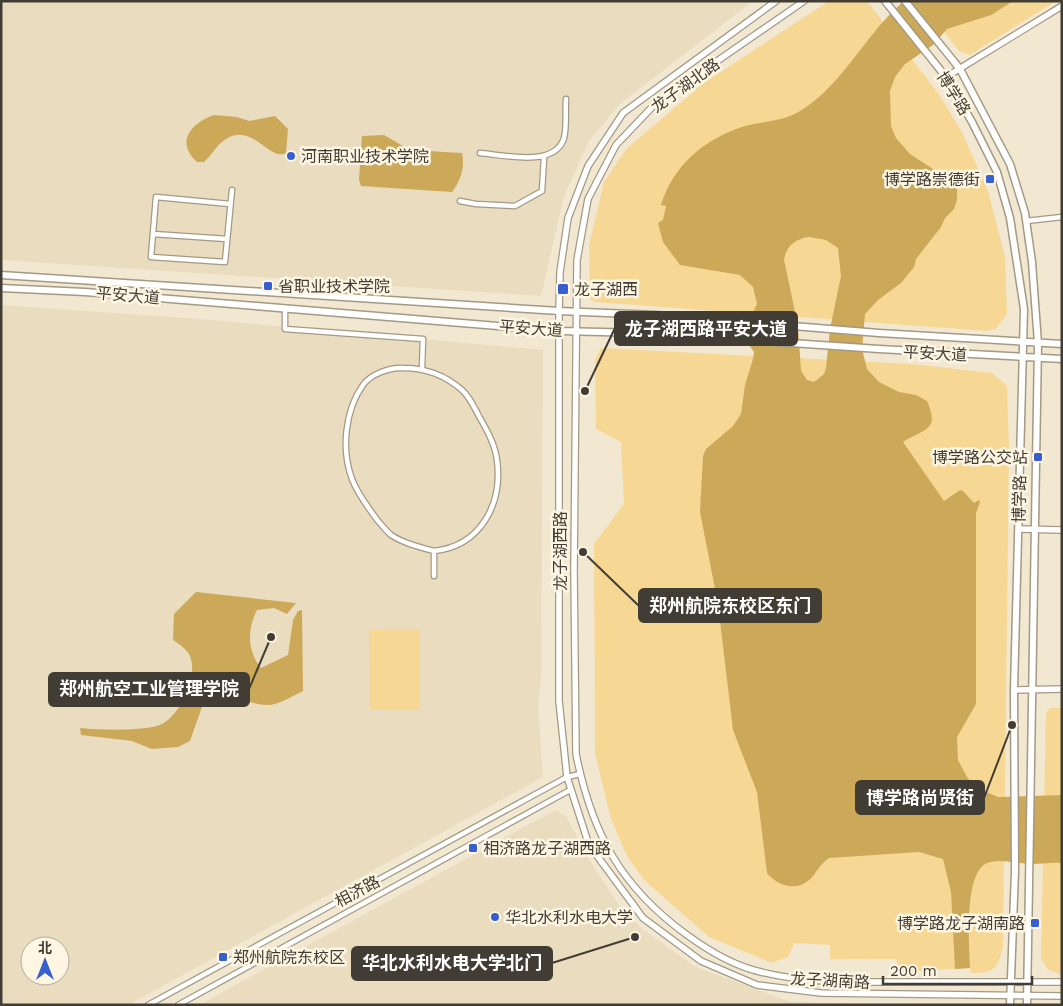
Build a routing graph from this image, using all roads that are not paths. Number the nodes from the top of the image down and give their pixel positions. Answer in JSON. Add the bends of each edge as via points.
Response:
{"nodes":[{"id":1,"x":776,"y":1,"type":"edge"},
{"id":2,"x":804,"y":1,"type":"edge"},
{"id":3,"x":905,"y":1,"type":"edge"},
{"id":4,"x":885,"y":2,"type":"edge"},
{"id":5,"x":1062,"y":6,"type":"edge"},
{"id":6,"x":960,"y":69,"type":"junction"},
{"id":7,"x":946,"y":77,"type":"junction"},
{"id":8,"x":566,"y":99,"type":"dead end"},
{"id":9,"x":480,"y":153,"type":"dead end"},
{"id":10,"x":544,"y":158,"type":"junction"},
{"id":11,"x":232,"y":190,"type":"dead end"},
{"id":12,"x":460,"y":201,"type":"dead end"},
{"id":13,"x":230,"y":204,"type":"junction"},
{"id":14,"x":1062,"y":216,"type":"edge"},
{"id":15,"x":1026,"y":221,"type":"junction"},
{"id":16,"x":153,"y":234,"type":"junction"},
{"id":17,"x":228,"y":239,"type":"junction"},
{"id":18,"x":1,"y":275,"type":"edge"},
{"id":19,"x":1,"y":288,"type":"edge"},
{"id":20,"x":285,"y":308,"type":"junction"},
{"id":21,"x":559,"y":311,"type":"junction"},
{"id":22,"x":576,"y":311,"type":"junction"},
{"id":23,"x":560,"y":331,"type":"junction"},
{"id":24,"x":576,"y":331,"type":"junction"},
{"id":25,"x":1024,"y":342,"type":"junction"},
{"id":26,"x":1038,"y":343,"type":"junction"},
{"id":27,"x":1062,"y":344,"type":"edge"},
{"id":28,"x":1023,"y":357,"type":"junction"},
{"id":29,"x":1038,"y":358,"type":"junction"},
{"id":30,"x":1062,"y":359,"type":"edge"},
{"id":31,"x":422,"y":368,"type":"junction"},
{"id":32,"x":1019,"y":529,"type":"junction"},
{"id":33,"x":1035,"y":530,"type":"junction"},
{"id":34,"x":1062,"y":530,"type":"edge"},
{"id":35,"x":434,"y":550,"type":"junction"},
{"id":36,"x":434,"y":576,"type":"dead end"},
{"id":37,"x":1062,"y":689,"type":"edge"},
{"id":38,"x":1014,"y":690,"type":"junction"},
{"id":39,"x":1032,"y":690,"type":"junction"},
{"id":40,"x":580,"y":774,"type":"junction"},
{"id":41,"x":567,"y":777,"type":"junction"},
{"id":42,"x":570,"y":790,"type":"junction"},
{"id":43,"x":1011,"y":981,"type":"junction"},
{"id":44,"x":1027,"y":982,"type":"junction"},
{"id":45,"x":1062,"y":982,"type":"edge"},
{"id":46,"x":1027,"y":996,"type":"junction"},
{"id":47,"x":1062,"y":996,"type":"edge"},
{"id":48,"x":1010,"y":997,"type":"junction"},
{"id":49,"x":148,"y":1005,"type":"edge"},
{"id":50,"x":178,"y":1005,"type":"edge"},
{"id":51,"x":1010,"y":1005,"type":"edge"},
{"id":52,"x":1027,"y":1005,"type":"edge"}],
"edges":[{"from":1,"to":21,"type":"street","name":"龙子湖北路","via":[[623,113],[588,166],[568,218],[560,272]]},
{"from":2,"to":22,"type":"street","name":"龙子湖北路","via":[[655,104],[616,145],[588,199],[577,260]]},
{"from":3,"to":6,"type":"main road","name":"博学路"},
{"from":4,"to":7,"type":"main road","name":"博学路"},
{"from":5,"to":6,"type":"street"},
{"from":6,"to":7,"type":"street"},
{"from":6,"to":15,"type":"main road","name":"博学路","via":[[1010,164]]},
{"from":7,"to":25,"type":"main road","name":"博学路","via":[[997,172],[1018,262]]},
{"from":8,"to":10,"type":"street","via":[[564,137],[559,148]]},
{"from":9,"to":10,"type":"street"},
{"from":10,"to":12,"type":"street","via":[[542,191],[515,206]]},
{"from":11,"to":13,"type":"street"},
{"from":13,"to":16,"type":"street","via":[[156,197]]},
{"from":13,"to":17,"type":"street"},
{"from":14,"to":15,"type":"street"},
{"from":15,"to":26,"type":"main road","name":"博学路"},
{"from":16,"to":17,"type":"street"},
{"from":16,"to":17,"type":"street","via":[[151,258],[226,262]]},
{"from":18,"to":21,"type":"main road","name":"平安大道"},
{"from":19,"to":20,"type":"main road","name":"平安大道"},
{"from":20,"to":23,"type":"main road","name":"平安大道"},
{"from":20,"to":31,"type":"street","via":[[285,329],[423,339]]},
{"from":21,"to":22,"type":"main road","name":"平安大道"},
{"from":21,"to":23,"type":"street","name":"龙子湖西路"},
{"from":22,"to":24,"type":"street","name":"龙子湖西路"},
{"from":22,"to":25,"type":"main road","name":"平安大道"},
{"from":23,"to":24,"type":"main road","name":"平安大道"},
{"from":23,"to":41,"type":"street","name":"龙子湖西路","via":[[559,701]]},
{"from":24,"to":28,"type":"main road","name":"平安大道"},
{"from":24,"to":40,"type":"street","name":"龙子湖西路","via":[[574,571],[576,754]]},
{"from":25,"to":26,"type":"main road","name":"平安大道"},
{"from":25,"to":28,"type":"main road","name":"博学路"},
{"from":26,"to":27,"type":"main road","name":"平安大道"},
{"from":26,"to":29,"type":"main road","name":"博学路"},
{"from":28,"to":29,"type":"main road","name":"平安大道"},
{"from":28,"to":32,"type":"main road","name":"博学路"},
{"from":29,"to":30,"type":"main road","name":"平安大道"},
{"from":29,"to":33,"type":"main road","name":"博学路"},
{"from":31,"to":35,"type":"street","via":[[445,378],[463,391],[492,439],[497,460],[495,500],[482,527],[457,545]]},
{"from":31,"to":35,"type":"street","via":[[394,368],[367,379],[354,398],[347,424],[347,453],[352,479],[371,513],[390,534]]},
{"from":32,"to":33,"type":"street"},
{"from":32,"to":38,"type":"main road","name":"博学路"},
{"from":33,"to":34,"type":"street"},
{"from":33,"to":39,"type":"main road","name":"博学路"},
{"from":35,"to":36,"type":"street"},
{"from":37,"to":39,"type":"street"},
{"from":38,"to":39,"type":"street"},
{"from":38,"to":43,"type":"main road","name":"博学路","via":[[1016,787]]},
{"from":39,"to":44,"type":"main road","name":"博学路"},
{"from":40,"to":41,"type":"street","name":"相济路"},
{"from":40,"to":43,"type":"street","name":"龙子湖南路","via":[[600,834],[614,860],[658,914],[709,952],[758,972],[820,982]]},
{"from":41,"to":42,"type":"street","name":"龙子湖西路"},
{"from":41,"to":49,"type":"street","name":"相济路"},
{"from":42,"to":48,"type":"street","name":"龙子湖南路","via":[[595,854],[643,918],[701,961],[757,985],[788,990]]},
{"from":42,"to":50,"type":"street","name":"相济路"},
{"from":43,"to":44,"type":"street","name":"龙子湖南路"},
{"from":43,"to":48,"type":"main road","name":"博学路"},
{"from":44,"to":45,"type":"street","name":"龙子湖南路"},
{"from":44,"to":46,"type":"main road","name":"博学路"},
{"from":46,"to":47,"type":"street","name":"龙子湖南路"},
{"from":46,"to":48,"type":"street","name":"龙子湖南路"},
{"from":46,"to":52,"type":"main road","name":"博学路"},
{"from":48,"to":51,"type":"main road","name":"博学路"}]}
